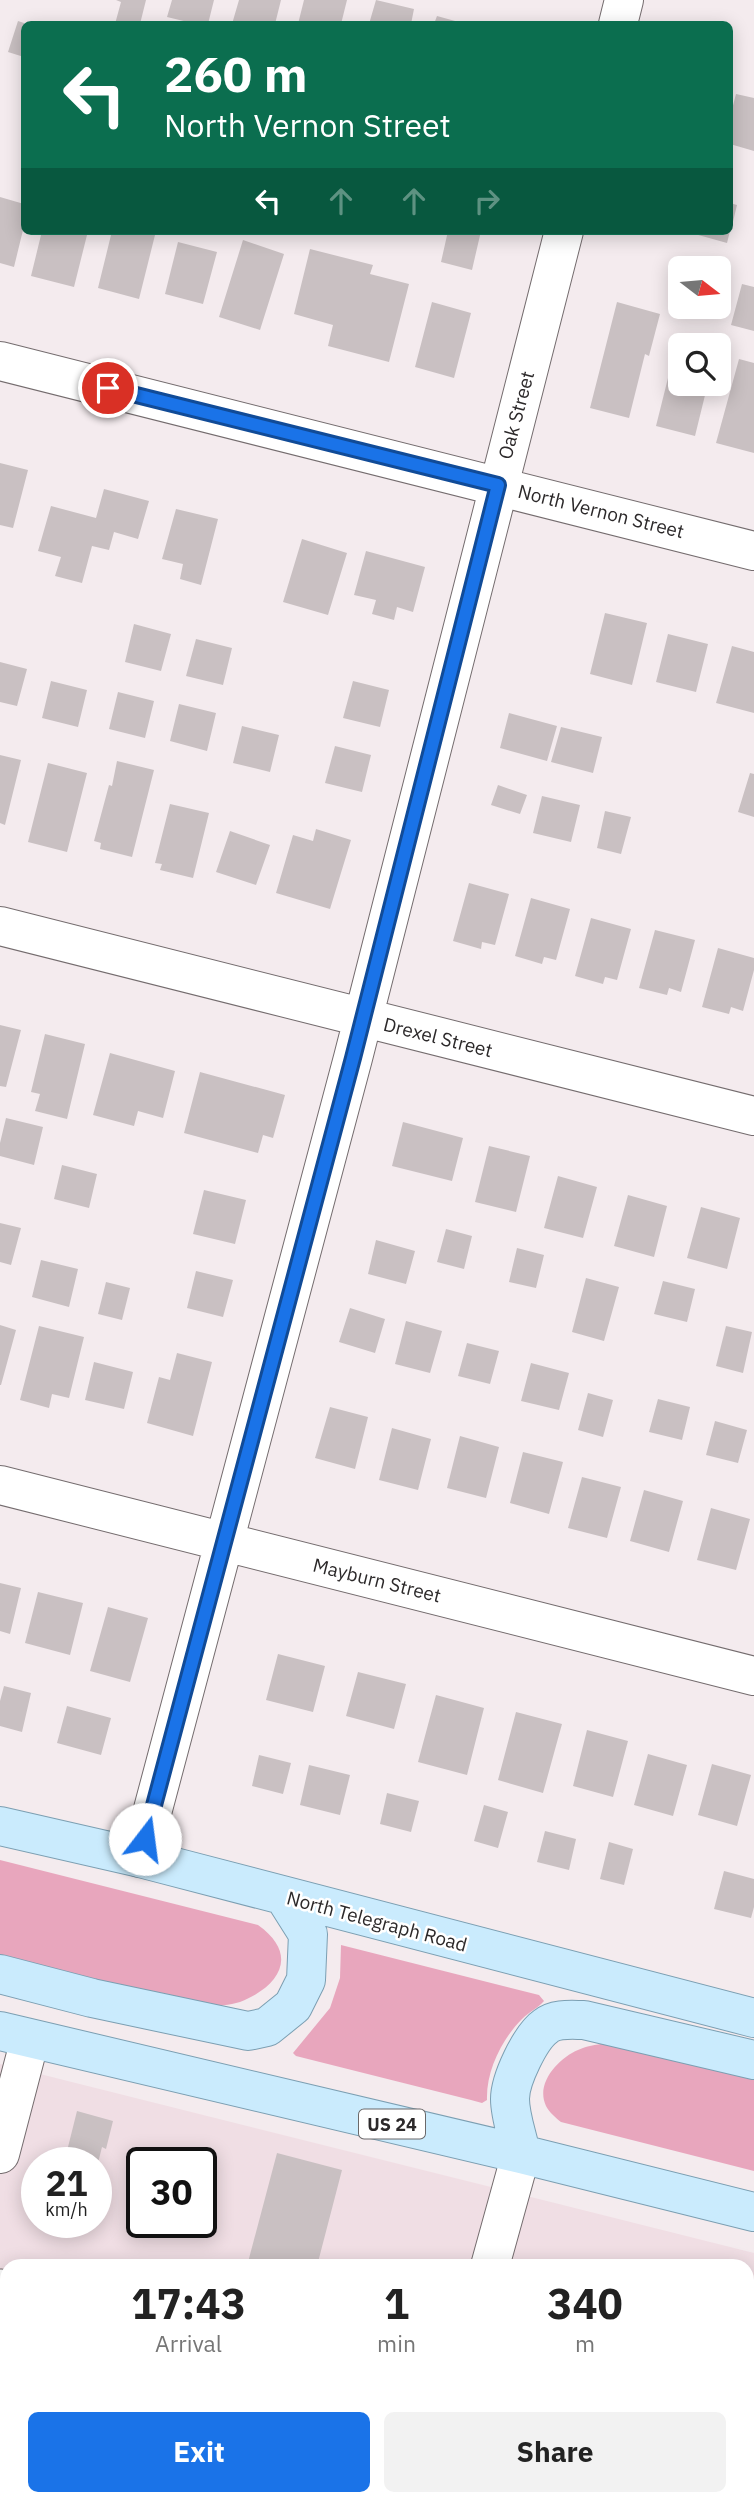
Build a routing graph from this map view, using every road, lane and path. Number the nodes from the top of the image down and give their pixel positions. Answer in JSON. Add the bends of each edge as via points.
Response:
{"nodes":[{"id":1,"x":624,"y":0,"type":"edge"},
{"id":2,"x":619,"y":21,"type":"edge"},
{"id":3,"x":563,"y":235,"type":"edge"},
{"id":4,"x":0,"y":361,"type":"edge"},
{"id":5,"x":498,"y":485,"type":"junction"},
{"id":6,"x":754,"y":551,"type":"edge"},
{"id":7,"x":0,"y":926,"type":"edge"},
{"id":8,"x":363,"y":1018,"type":"junction"},
{"id":9,"x":754,"y":1116,"type":"edge"},
{"id":10,"x":0,"y":1485,"type":"edge"},
{"id":11,"x":224,"y":1541,"type":"junction"},
{"id":12,"x":754,"y":1676,"type":"edge"},
{"id":13,"x":0,"y":1826,"type":"edge"},
{"id":14,"x":139,"y":1858,"type":"junction"},
{"id":15,"x":284,"y":1896,"type":"junction"},
{"id":16,"x":0,"y":1974,"type":"edge"},
{"id":17,"x":754,"y":2018,"type":"edge"},
{"id":18,"x":15,"y":2035,"type":"edge"},
{"id":19,"x":754,"y":2060,"type":"edge"},
{"id":20,"x":2,"y":2137,"type":"edge"},
{"id":21,"x":521,"y":2154,"type":"junction"},
{"id":22,"x":754,"y":2212,"type":"edge"},
{"id":23,"x":492,"y":2259,"type":"edge"}],
"edges":[{"from":1,"to":2,"type":"street"},
{"from":3,"to":5,"type":"street","name":"Oak Street"},
{"from":4,"to":5,"type":"street","name":"North Vernon Street"},
{"from":5,"to":6,"type":"street","name":"North Vernon Street"},
{"from":5,"to":8,"type":"street","name":"Oak Street"},
{"from":7,"to":8,"type":"street","name":"Drexel Street"},
{"from":8,"to":9,"type":"street","name":"Drexel Street"},
{"from":8,"to":11,"type":"street","name":"Oak Street"},
{"from":10,"to":11,"type":"street","name":"Mayburn Street"},
{"from":11,"to":12,"type":"street","name":"Mayburn Street"},
{"from":11,"to":14,"type":"street","name":"Oak Street"},
{"from":13,"to":14,"type":"main road","name":"North Telegraph Road"},
{"from":14,"to":15,"type":"main road","name":"North Telegraph Road"},
{"from":15,"to":16,"type":"main road","via":[[308,1934],[306,1980],[293,2006],[267,2027],[248,2031]]},
{"from":15,"to":17,"type":"main road","name":"North Telegraph Road"},
{"from":18,"to":20,"type":"street"},
{"from":18,"to":21,"type":"main road","number":"US 24"},
{"from":19,"to":21,"type":"main road","via":[[584,2020],[564,2019],[546,2026],[516,2072],[510,2099]]},
{"from":21,"to":22,"type":"main road","number":"US 24"},
{"from":21,"to":23,"type":"street"}]}
